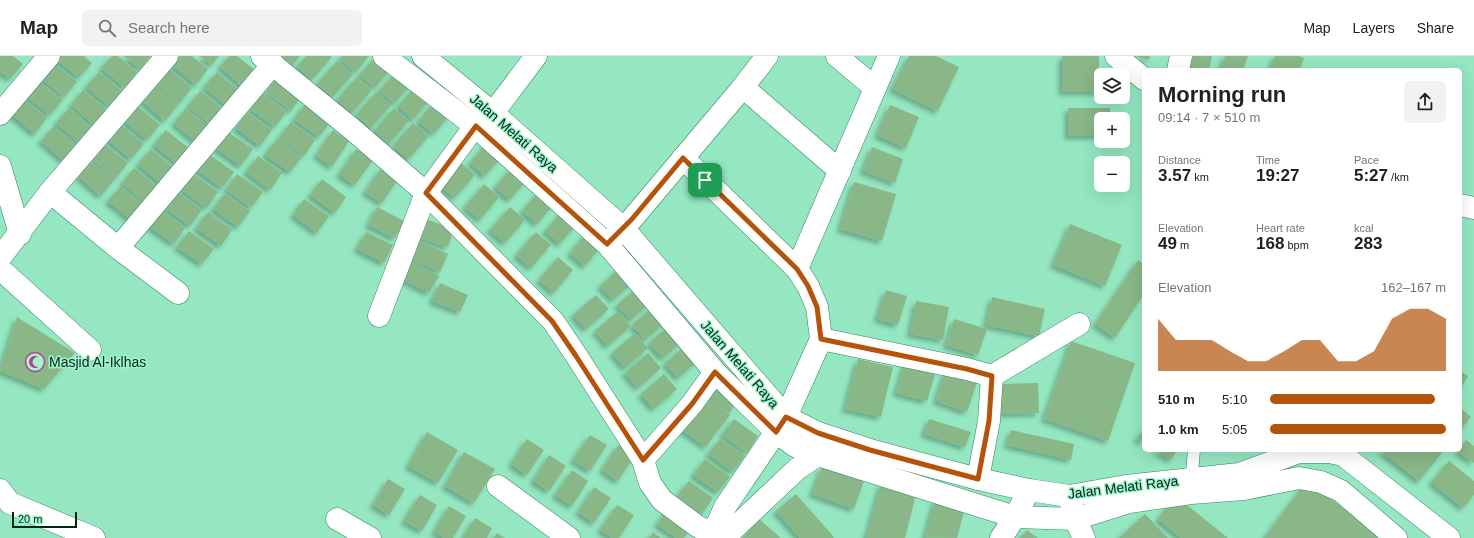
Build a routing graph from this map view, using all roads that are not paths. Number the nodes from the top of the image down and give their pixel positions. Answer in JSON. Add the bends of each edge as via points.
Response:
{"nodes":[{"id":1,"x":49,"y":56,"type":"edge"},
{"id":2,"x":167,"y":56,"type":"edge"},
{"id":3,"x":423,"y":56,"type":"edge"},
{"id":4,"x":536,"y":56,"type":"edge"},
{"id":5,"x":766,"y":56,"type":"edge"},
{"id":6,"x":837,"y":56,"type":"edge"},
{"id":7,"x":889,"y":56,"type":"edge"},
{"id":8,"x":1116,"y":56,"type":"edge"},
{"id":9,"x":1181,"y":56,"type":"edge"},
{"id":10,"x":387,"y":57,"type":"edge"},
{"id":11,"x":267,"y":60,"type":"edge"},
{"id":12,"x":1178,"y":68,"type":"edge"},
{"id":13,"x":1142,"y":77,"type":"edge"},
{"id":14,"x":743,"y":87,"type":"junction"},
{"id":15,"x":875,"y":88,"type":"junction"},
{"id":16,"x":493,"y":113,"type":"junction"},
{"id":17,"x":0,"y":114,"type":"edge"},
{"id":18,"x":476,"y":126,"type":"junction"},
{"id":19,"x":683,"y":158,"type":"junction"},
{"id":20,"x":0,"y":166,"type":"edge"},
{"id":21,"x":840,"y":171,"type":"junction"},
{"id":22,"x":50,"y":192,"type":"junction"},
{"id":23,"x":426,"y":193,"type":"junction"},
{"id":24,"x":1462,"y":205,"type":"edge"},
{"id":25,"x":1474,"y":208,"type":"edge"},
{"id":26,"x":623,"y":228,"type":"junction"},
{"id":27,"x":20,"y":234,"type":"junction"},
{"id":28,"x":607,"y":244,"type":"junction"},
{"id":29,"x":118,"y":248,"type":"junction"},
{"id":30,"x":0,"y":258,"type":"edge"},
{"id":31,"x":0,"y":269,"type":"edge"},
{"id":32,"x":797,"y":269,"type":"junction"},
{"id":33,"x":178,"y":294,"type":"dead end"},
{"id":34,"x":379,"y":316,"type":"dead end"},
{"id":35,"x":1080,"y":324,"type":"dead end"},
{"id":36,"x":821,"y":339,"type":"junction"},
{"id":37,"x":90,"y":350,"type":"dead end"},
{"id":38,"x":715,"y":372,"type":"junction"},
{"id":39,"x":992,"y":376,"type":"junction"},
{"id":40,"x":781,"y":424,"type":"junction"},
{"id":41,"x":1194,"y":452,"type":"edge"},
{"id":42,"x":1296,"y":452,"type":"edge"},
{"id":43,"x":1299,"y":452,"type":"edge"},
{"id":44,"x":1330,"y":452,"type":"edge"},
{"id":45,"x":818,"y":456,"type":"junction"},
{"id":46,"x":643,"y":460,"type":"junction"},
{"id":47,"x":1298,"y":478,"type":"junction"},
{"id":48,"x":978,"y":479,"type":"junction"},
{"id":49,"x":498,"y":486,"type":"dead end"},
{"id":50,"x":1191,"y":486,"type":"junction"},
{"id":51,"x":0,"y":490,"type":"edge"},
{"id":52,"x":1029,"y":490,"type":"junction"},
{"id":53,"x":1069,"y":496,"type":"junction"},
{"id":54,"x":1015,"y":517,"type":"junction"},
{"id":55,"x":337,"y":519,"type":"dead end"},
{"id":56,"x":1075,"y":519,"type":"junction"},
{"id":57,"x":716,"y":537,"type":"edge"},
{"id":58,"x":94,"y":538,"type":"edge"},
{"id":59,"x":370,"y":538,"type":"edge"},
{"id":60,"x":569,"y":538,"type":"edge"},
{"id":61,"x":1001,"y":538,"type":"edge"},
{"id":62,"x":1084,"y":538,"type":"edge"},
{"id":63,"x":1396,"y":538,"type":"edge"},
{"id":64,"x":1449,"y":538,"type":"edge"}],
"edges":[{"from":1,"to":17,"type":"street"},
{"from":2,"to":22,"type":"street"},
{"from":3,"to":16,"type":"street","name":"Jalan Melati Raya"},
{"from":4,"to":16,"type":"street"},
{"from":5,"to":14,"type":"street"},
{"from":6,"to":15,"type":"street"},
{"from":7,"to":15,"type":"street"},
{"from":8,"to":13,"type":"street"},
{"from":9,"to":12,"type":"street"},
{"from":10,"to":18,"type":"street","name":"Jalan Melati Raya"},
{"from":11,"to":23,"type":"street"},
{"from":11,"to":29,"type":"street"},
{"from":14,"to":19,"type":"street"},
{"from":14,"to":21,"type":"street"},
{"from":15,"to":21,"type":"street"},
{"from":16,"to":26,"type":"street","name":"Jalan Melati Raya"},
{"from":18,"to":23,"type":"street"},
{"from":18,"to":28,"type":"street","name":"Jalan Melati Raya"},
{"from":19,"to":26,"type":"street"},
{"from":19,"to":32,"type":"street"},
{"from":20,"to":27,"type":"street"},
{"from":21,"to":32,"type":"street"},
{"from":22,"to":27,"type":"street"},
{"from":22,"to":29,"type":"street"},
{"from":23,"to":34,"type":"street"},
{"from":23,"to":46,"type":"street","via":[[552,321]]},
{"from":24,"to":25,"type":"street"},
{"from":26,"to":28,"type":"street"},
{"from":26,"to":40,"type":"street","name":"Jalan Melati Raya"},
{"from":27,"to":30,"type":"street"},
{"from":28,"to":38,"type":"street","name":"Jalan Melati Raya"},
{"from":29,"to":33,"type":"street"},
{"from":31,"to":37,"type":"street"},
{"from":32,"to":36,"type":"street","via":[[817,307]]},
{"from":35,"to":39,"type":"street"},
{"from":36,"to":39,"type":"street"},
{"from":36,"to":40,"type":"street"},
{"from":38,"to":40,"type":"street","name":"Jalan Melati Raya"},
{"from":38,"to":46,"type":"street","via":[[692,404]]},
{"from":39,"to":48,"type":"street","via":[[989,421]]},
{"from":40,"to":45,"type":"street","name":"Jalan Melati Raya","via":[[795,446]]},
{"from":40,"to":48,"type":"street","name":"Jalan Melati Raya"},
{"from":40,"to":57,"type":"street","via":[[725,507]]},
{"from":41,"to":50,"type":"lane"},
{"from":42,"to":50,"type":"street","name":"Jalan Melati Raya","via":[[1239,474]]},
{"from":43,"to":47,"type":"street"},
{"from":44,"to":64,"type":"street","name":"Jalan Melati Raya","via":[[1343,455]]},
{"from":45,"to":54,"type":"street","name":"Jalan Melati Raya"},
{"from":45,"to":57,"type":"street","via":[[797,469]]},
{"from":46,"to":57,"type":"street","via":[[650,483],[662,500]]},
{"from":47,"to":50,"type":"street","name":"Jalan Melati Raya","via":[[1244,489]]},
{"from":47,"to":63,"type":"street","name":"Jalan Melati Raya","via":[[1321,482],[1341,491]]},
{"from":48,"to":52,"type":"street","name":"Jalan Melati Raya"},
{"from":49,"to":60,"type":"street"},
{"from":50,"to":53,"type":"street","name":"Jalan Melati Raya","via":[[1126,486]]},
{"from":50,"to":56,"type":"street","name":"Jalan Melati Raya"},
{"from":51,"to":58,"type":"street","via":[[10,503]]},
{"from":52,"to":53,"type":"street","name":"Jalan Melati Raya"},
{"from":52,"to":54,"type":"street"},
{"from":53,"to":56,"type":"street"},
{"from":54,"to":56,"type":"street","name":"Jalan Melati Raya"},
{"from":54,"to":61,"type":"street"},
{"from":55,"to":59,"type":"street"},
{"from":56,"to":62,"type":"street"}]}
